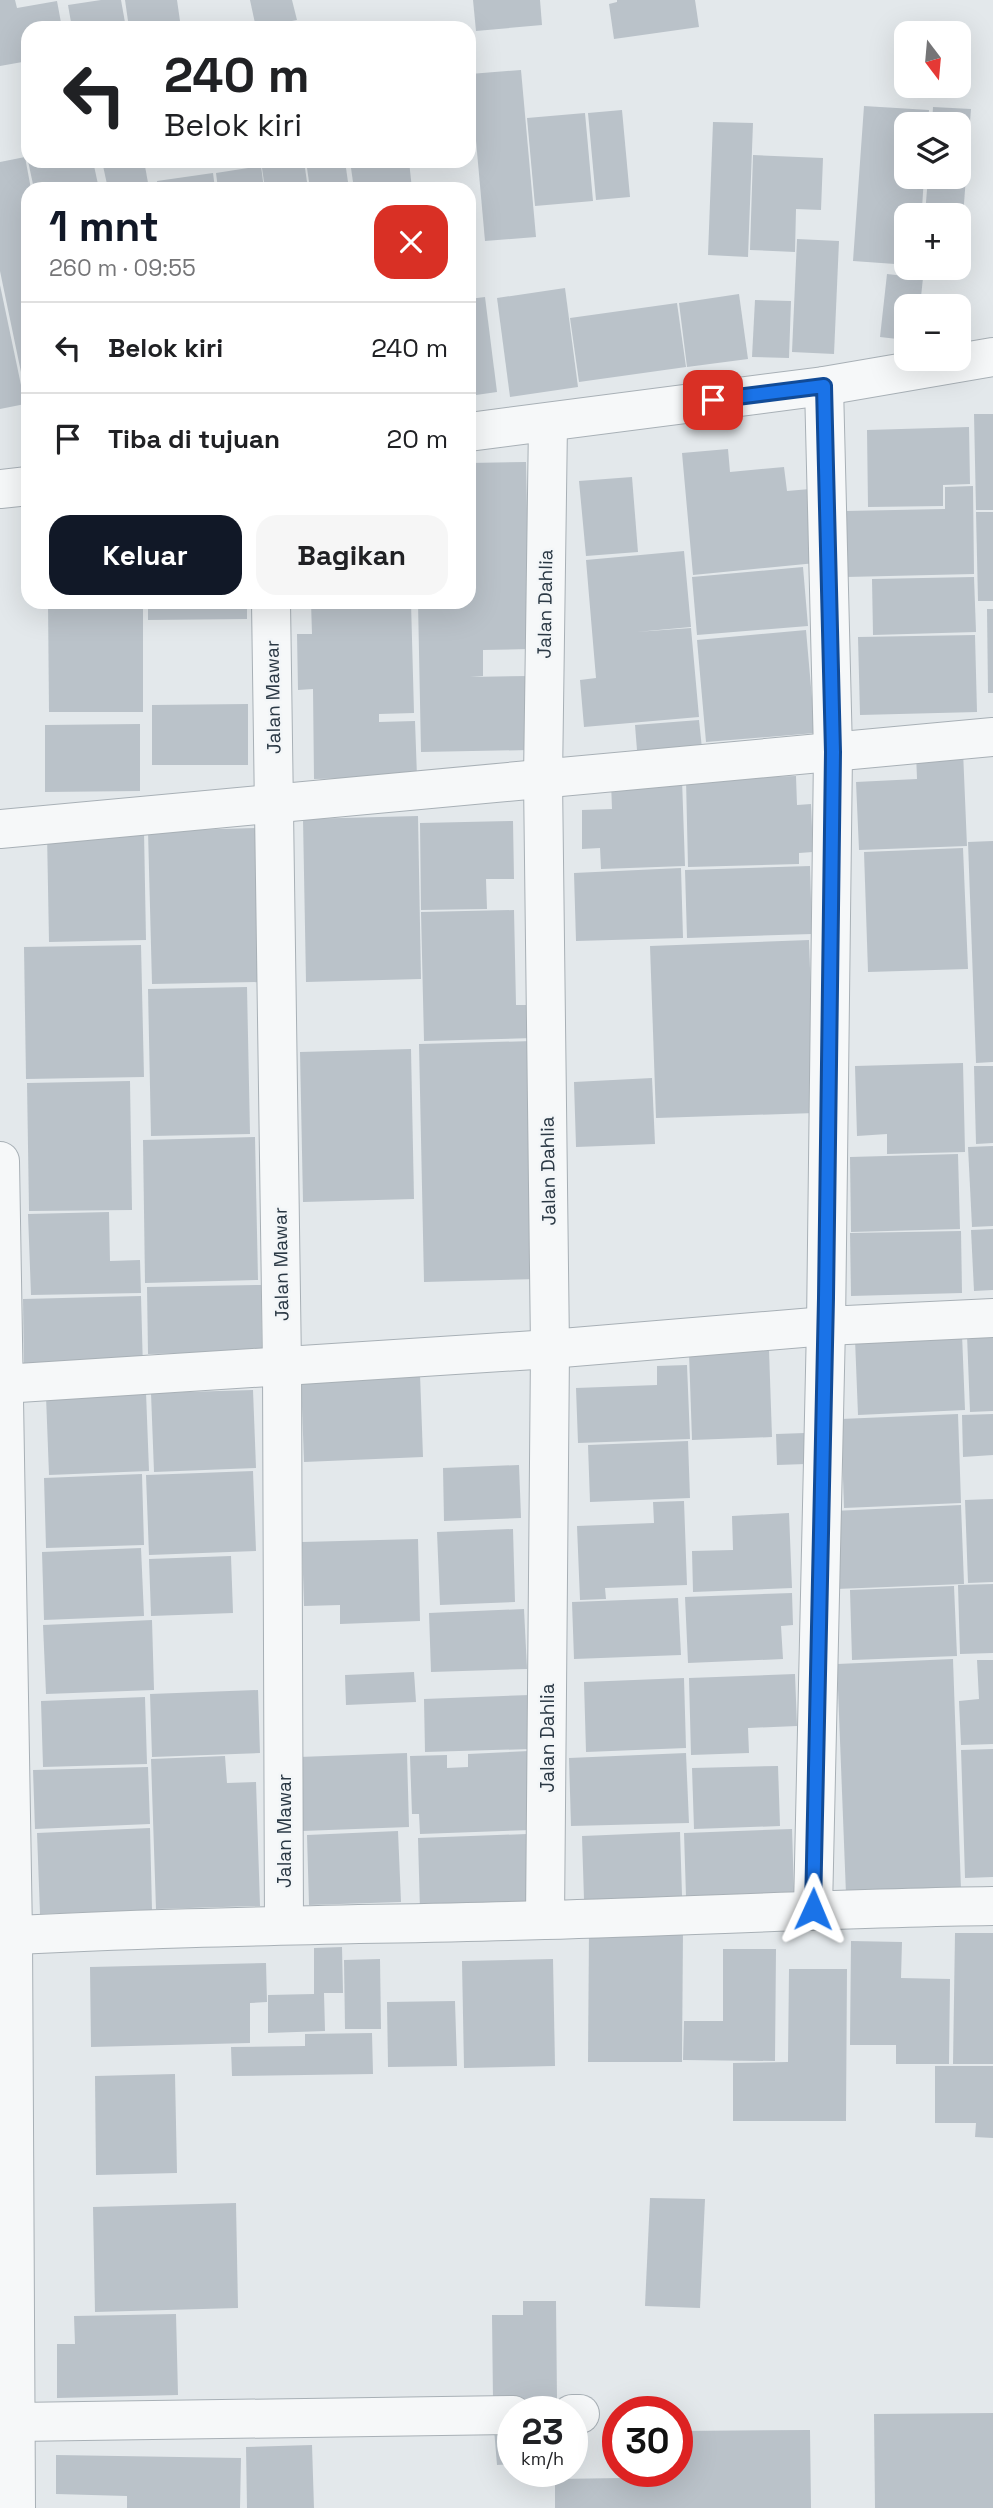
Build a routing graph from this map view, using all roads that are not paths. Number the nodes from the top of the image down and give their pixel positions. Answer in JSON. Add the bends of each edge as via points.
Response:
{"nodes":[{"id":1,"x":993,"y":357,"type":"edge"},
{"id":2,"x":824,"y":386,"type":"junction"},
{"id":3,"x":548,"y":422,"type":"junction"},
{"id":4,"x":476,"y":431,"type":"edge"},
{"id":5,"x":21,"y":487,"type":"edge"},
{"id":6,"x":0,"y":489,"type":"edge"},
{"id":7,"x":271,"y":609,"type":"edge"},
{"id":8,"x":993,"y":737,"type":"edge"},
{"id":9,"x":833,"y":752,"type":"junction"},
{"id":10,"x":543,"y":779,"type":"junction"},
{"id":11,"x":275,"y":805,"type":"junction"},
{"id":12,"x":0,"y":829,"type":"edge"},
{"id":13,"x":0,"y":1161,"type":"edge"},
{"id":14,"x":993,"y":1318,"type":"edge"},
{"id":15,"x":826,"y":1326,"type":"junction"},
{"id":16,"x":550,"y":1349,"type":"junction"},
{"id":17,"x":282,"y":1366,"type":"junction"},
{"id":18,"x":3,"y":1384,"type":"junction"},
{"id":19,"x":993,"y":1906,"type":"edge"},
{"id":20,"x":813,"y":1909,"type":"junction"},
{"id":21,"x":545,"y":1920,"type":"junction"},
{"id":22,"x":284,"y":1925,"type":"junction"},
{"id":23,"x":6,"y":1936,"type":"edge"},
{"id":24,"x":497,"y":2415,"type":"edge"},
{"id":25,"x":15,"y":2422,"type":"junction"},
{"id":26,"x":16,"y":2508,"type":"edge"}],
"edges":[{"from":1,"to":2,"type":"street"},
{"from":2,"to":3,"type":"street"},
{"from":2,"to":9,"type":"street"},
{"from":3,"to":4,"type":"street"},
{"from":3,"to":10,"type":"street","name":"Jalan Dahlia"},
{"from":5,"to":6,"type":"street"},
{"from":7,"to":11,"type":"street","name":"Jalan Mawar"},
{"from":8,"to":9,"type":"street"},
{"from":9,"to":10,"type":"street"},
{"from":9,"to":15,"type":"street"},
{"from":10,"to":11,"type":"street"},
{"from":10,"to":16,"type":"street","name":"Jalan Dahlia"},
{"from":11,"to":12,"type":"street"},
{"from":11,"to":17,"type":"street","name":"Jalan Mawar"},
{"from":13,"to":18,"type":"street"},
{"from":14,"to":15,"type":"street"},
{"from":15,"to":16,"type":"street"},
{"from":15,"to":20,"type":"street"},
{"from":16,"to":17,"type":"street"},
{"from":16,"to":21,"type":"street","name":"Jalan Dahlia"},
{"from":17,"to":18,"type":"street"},
{"from":17,"to":22,"type":"street","name":"Jalan Mawar"},
{"from":18,"to":23,"type":"street"},
{"from":19,"to":20,"type":"street"},
{"from":20,"to":21,"type":"street"},
{"from":21,"to":22,"type":"street"},
{"from":22,"to":23,"type":"street"},
{"from":23,"to":25,"type":"street"},
{"from":24,"to":25,"type":"street"},
{"from":25,"to":26,"type":"street"}]}
